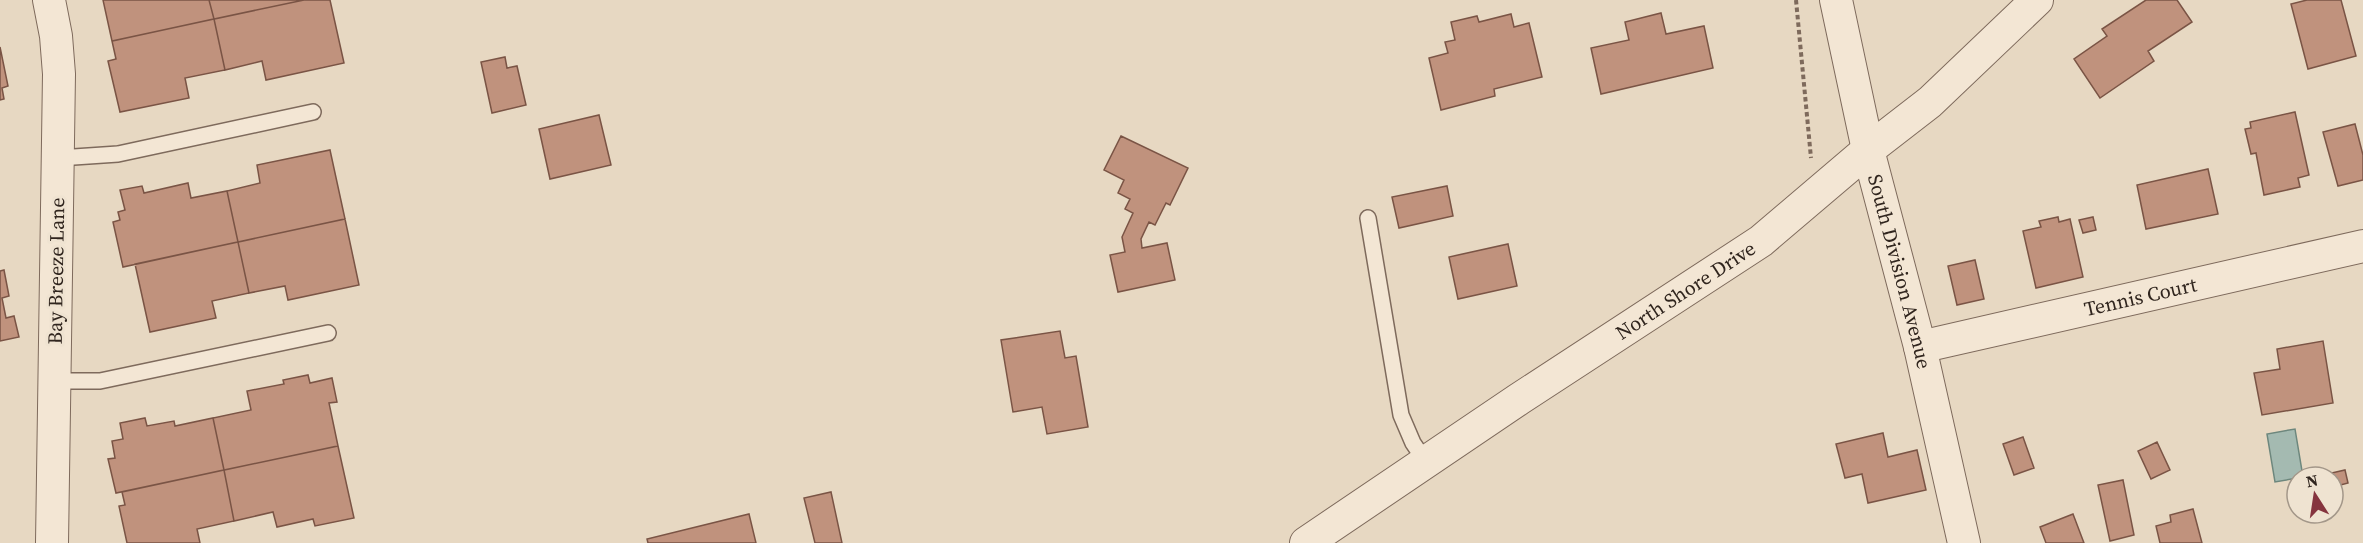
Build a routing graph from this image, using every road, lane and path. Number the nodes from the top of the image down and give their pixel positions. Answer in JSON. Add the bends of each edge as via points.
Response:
{"nodes":[{"id":1,"x":49,"y":0,"type":"edge"},
{"id":2,"x":1796,"y":0,"type":"edge"},
{"id":3,"x":1836,"y":0,"type":"edge"},
{"id":4,"x":2037,"y":0,"type":"edge"},
{"id":5,"x":313,"y":112,"type":"dead end"},
{"id":6,"x":1868,"y":150,"type":"junction"},
{"id":7,"x":59,"y":158,"type":"junction"},
{"id":8,"x":1814,"y":195,"type":"junction"},
{"id":9,"x":1368,"y":218,"type":"dead end"},
{"id":10,"x":2363,"y":246,"type":"edge"},
{"id":11,"x":328,"y":333,"type":"dead end"},
{"id":12,"x":1920,"y":347,"type":"junction"},
{"id":13,"x":54,"y":381,"type":"junction"},
{"id":14,"x":1426,"y":462,"type":"junction"},
{"id":15,"x":51,"y":543,"type":"edge"},
{"id":16,"x":1306,"y":543,"type":"edge"},
{"id":17,"x":1964,"y":543,"type":"edge"}],
"edges":[{"from":1,"to":7,"type":"street","name":"Bay Breeze Lane","via":[[56,36]]},
{"from":2,"to":8,"type":"path"},
{"from":3,"to":6,"type":"street","name":"South Division Avenue"},
{"from":4,"to":6,"type":"street","name":"North Shore Drive","via":[[1930,102]]},
{"from":5,"to":7,"type":"lane","via":[[118,154]]},
{"from":6,"to":8,"type":"street","name":"North Shore Drive"},
{"from":6,"to":12,"type":"street","name":"South Division Avenue"},
{"from":7,"to":13,"type":"street","name":"Bay Breeze Lane"},
{"from":8,"to":14,"type":"street","name":"North Shore Drive","via":[[1761,241]]},
{"from":9,"to":14,"type":"lane","via":[[1401,415]]},
{"from":10,"to":12,"type":"street","name":"Tennis Court"},
{"from":11,"to":13,"type":"lane","via":[[100,381]]},
{"from":12,"to":17,"type":"street","name":"South Division Avenue"},
{"from":13,"to":15,"type":"street","name":"Bay Breeze Lane"},
{"from":14,"to":16,"type":"street","name":"North Shore Drive"}]}
